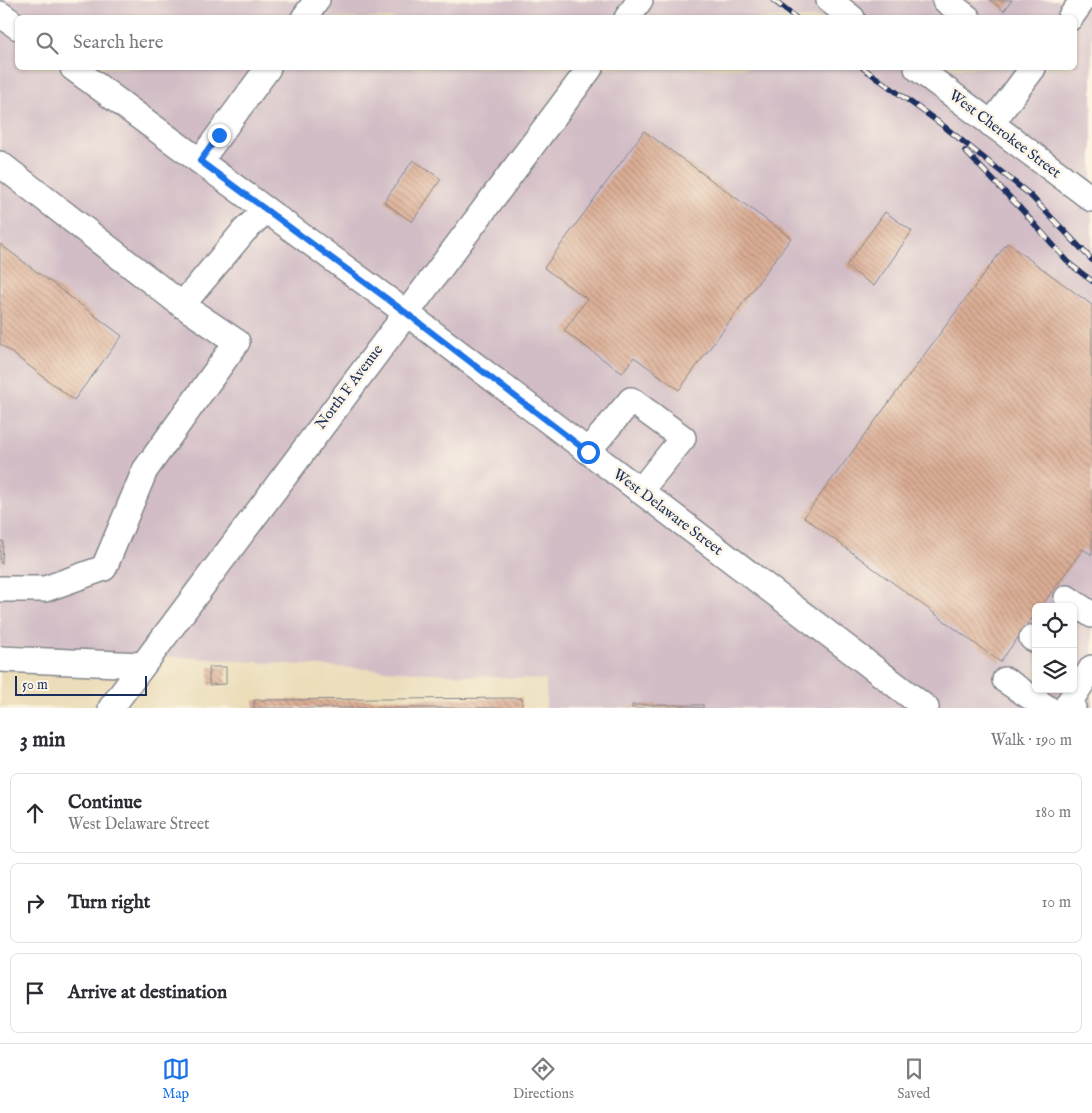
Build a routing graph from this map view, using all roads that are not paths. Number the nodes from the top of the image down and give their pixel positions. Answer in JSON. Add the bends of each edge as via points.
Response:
{"nodes":[{"id":1,"x":317,"y":0,"type":"edge"},
{"id":2,"x":640,"y":0,"type":"edge"},
{"id":3,"x":829,"y":0,"type":"edge"},
{"id":4,"x":946,"y":0,"type":"edge"},
{"id":5,"x":1083,"y":0,"type":"edge"},
{"id":6,"x":0,"y":14,"type":"edge"},
{"id":7,"x":306,"y":15,"type":"edge"},
{"id":8,"x":629,"y":15,"type":"edge"},
{"id":9,"x":848,"y":15,"type":"edge"},
{"id":10,"x":964,"y":15,"type":"edge"},
{"id":11,"x":1072,"y":15,"type":"edge"},
{"id":12,"x":15,"y":24,"type":"edge"},
{"id":13,"x":76,"y":70,"type":"edge"},
{"id":14,"x":267,"y":70,"type":"edge"},
{"id":15,"x":588,"y":70,"type":"edge"},
{"id":16,"x":920,"y":70,"type":"edge"},
{"id":17,"x":1032,"y":70,"type":"edge"},
{"id":18,"x":991,"y":124,"type":"junction"},
{"id":19,"x":200,"y":161,"type":"junction"},
{"id":20,"x":0,"y":164,"type":"edge"},
{"id":21,"x":1092,"y":199,"type":"edge"},
{"id":22,"x":266,"y":210,"type":"junction"},
{"id":23,"x":182,"y":305,"type":"junction"},
{"id":24,"x":405,"y":312,"type":"junction"},
{"id":25,"x":588,"y":452,"type":"junction"},
{"id":26,"x":640,"y":491,"type":"junction"},
{"id":27,"x":0,"y":589,"type":"edge"},
{"id":28,"x":1067,"y":598,"type":"dead end"},
{"id":29,"x":1092,"y":615,"type":"edge"},
{"id":30,"x":0,"y":659,"type":"edge"},
{"id":31,"x":143,"y":665,"type":"junction"},
{"id":32,"x":1084,"y":671,"type":"edge"},
{"id":33,"x":1005,"y":680,"type":"dead end"},
{"id":34,"x":1061,"y":707,"type":"edge"},
{"id":35,"x":110,"y":708,"type":"edge"},
{"id":36,"x":926,"y":708,"type":"edge"}],
"edges":[{"from":1,"to":7,"type":"street"},
{"from":2,"to":8,"type":"street"},
{"from":3,"to":9,"type":"street"},
{"from":4,"to":10,"type":"street"},
{"from":5,"to":11,"type":"street"},
{"from":6,"to":12,"type":"street"},
{"from":13,"to":19,"type":"street","name":"West Delaware Street"},
{"from":14,"to":19,"type":"street"},
{"from":15,"to":24,"type":"street","name":"North F Avenue"},
{"from":16,"to":18,"type":"street","name":"West Cherokee Street"},
{"from":17,"to":18,"type":"street"},
{"from":18,"to":21,"type":"street","name":"West Cherokee Street"},
{"from":19,"to":22,"type":"street","name":"West Delaware Street"},
{"from":20,"to":23,"type":"street"},
{"from":22,"to":23,"type":"street","via":[[244,231]]},
{"from":22,"to":24,"type":"street","name":"West Delaware Street"},
{"from":23,"to":27,"type":"street","via":[[237,342],[145,470],[104,568],[44,589]]},
{"from":24,"to":25,"type":"street","name":"West Delaware Street"},
{"from":24,"to":31,"type":"street","name":"North F Avenue"},
{"from":25,"to":26,"type":"street","name":"West Delaware Street"},
{"from":25,"to":26,"type":"street","via":[[631,400],[683,438]]},
{"from":26,"to":36,"type":"street","name":"West Delaware Street"},
{"from":28,"to":29,"type":"street"},
{"from":30,"to":31,"type":"street"},
{"from":31,"to":35,"type":"street","name":"North F Avenue"},
{"from":32,"to":34,"type":"street"},
{"from":33,"to":34,"type":"street"}]}
